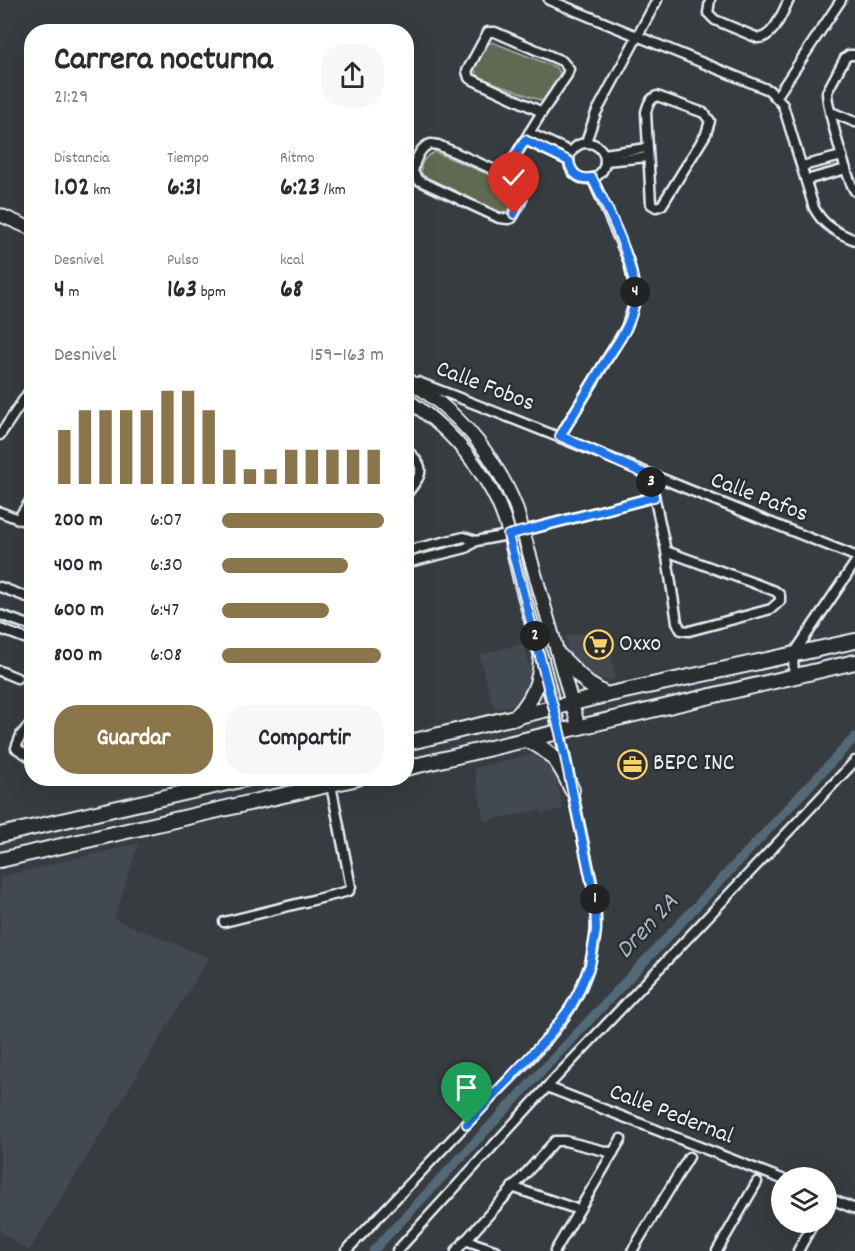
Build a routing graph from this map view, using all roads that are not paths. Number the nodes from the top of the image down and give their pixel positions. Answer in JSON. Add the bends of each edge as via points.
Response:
{"nodes":[{"id":1,"x":549,"y":0,"type":"edge"},
{"id":2,"x":657,"y":0,"type":"edge"},
{"id":3,"x":710,"y":0,"type":"edge"},
{"id":4,"x":789,"y":0,"type":"edge"},
{"id":5,"x":840,"y":1,"type":"edge"},
{"id":6,"x":638,"y":36,"type":"junction"},
{"id":7,"x":855,"y":55,"type":"edge"},
{"id":8,"x":777,"y":96,"type":"junction"},
{"id":9,"x":542,"y":112,"type":"junction"},
{"id":10,"x":831,"y":112,"type":"junction"},
{"id":11,"x":855,"y":122,"type":"edge"},
{"id":12,"x":527,"y":137,"type":"junction"},
{"id":13,"x":586,"y":142,"type":"junction"},
{"id":14,"x":648,"y":153,"type":"junction"},
{"id":15,"x":842,"y":156,"type":"junction"},
{"id":16,"x":570,"y":157,"type":"junction"},
{"id":17,"x":605,"y":158,"type":"junction"},
{"id":18,"x":802,"y":166,"type":"junction"},
{"id":19,"x":846,"y":169,"type":"junction"},
{"id":20,"x":414,"y":170,"type":"edge"},
{"id":21,"x":414,"y":174,"type":"edge"},
{"id":22,"x":504,"y":174,"type":"junction"},
{"id":23,"x":592,"y":178,"type":"junction"},
{"id":24,"x":806,"y":180,"type":"junction"},
{"id":25,"x":855,"y":191,"type":"edge"},
{"id":26,"x":0,"y":215,"type":"edge"},
{"id":27,"x":24,"y":225,"type":"edge"},
{"id":28,"x":855,"y":240,"type":"edge"},
{"id":29,"x":414,"y":382,"type":"edge"},
{"id":30,"x":414,"y":385,"type":"edge"},
{"id":31,"x":24,"y":399,"type":"edge"},
{"id":32,"x":414,"y":404,"type":"edge"},
{"id":33,"x":0,"y":435,"type":"edge"},
{"id":34,"x":560,"y":436,"type":"junction"},
{"id":35,"x":414,"y":457,"type":"edge"},
{"id":36,"x":650,"y":476,"type":"junction"},
{"id":37,"x":414,"y":484,"type":"edge"},
{"id":38,"x":654,"y":497,"type":"junction"},
{"id":39,"x":24,"y":510,"type":"edge"},
{"id":40,"x":0,"y":512,"type":"edge"},
{"id":41,"x":18,"y":519,"type":"junction"},
{"id":42,"x":24,"y":521,"type":"edge"},
{"id":43,"x":524,"y":531,"type":"junction"},
{"id":44,"x":508,"y":535,"type":"junction"},
{"id":45,"x":476,"y":541,"type":"junction"},
{"id":46,"x":414,"y":550,"type":"edge"},
{"id":47,"x":666,"y":550,"type":"junction"},
{"id":48,"x":855,"y":556,"type":"edge"},
{"id":49,"x":414,"y":561,"type":"edge"},
{"id":50,"x":855,"y":563,"type":"edge"},
{"id":51,"x":0,"y":587,"type":"edge"},
{"id":52,"x":24,"y":596,"type":"edge"},
{"id":53,"x":0,"y":615,"type":"edge"},
{"id":54,"x":24,"y":623,"type":"edge"},
{"id":55,"x":0,"y":629,"type":"edge"},
{"id":56,"x":24,"y":638,"type":"edge"},
{"id":57,"x":855,"y":641,"type":"edge"},
{"id":58,"x":559,"y":652,"type":"junction"},
{"id":59,"x":793,"y":655,"type":"junction"},
{"id":60,"x":541,"y":657,"type":"junction"},
{"id":61,"x":855,"y":662,"type":"edge"},
{"id":62,"x":0,"y":671,"type":"edge"},
{"id":63,"x":794,"y":677,"type":"junction"},
{"id":64,"x":17,"y":678,"type":"dead end"},
{"id":65,"x":606,"y":695,"type":"junction"},
{"id":66,"x":573,"y":704,"type":"junction"},
{"id":67,"x":555,"y":708,"type":"junction"},
{"id":68,"x":515,"y":718,"type":"junction"},
{"id":69,"x":579,"y":728,"type":"junction"},
{"id":70,"x":24,"y":731,"type":"edge"},
{"id":71,"x":560,"y":733,"type":"junction"},
{"id":72,"x":527,"y":740,"type":"junction"},
{"id":73,"x":414,"y":741,"type":"edge"},
{"id":74,"x":24,"y":753,"type":"edge"},
{"id":75,"x":855,"y":761,"type":"edge"},
{"id":76,"x":414,"y":766,"type":"edge"},
{"id":77,"x":214,"y":786,"type":"edge"},
{"id":78,"x":327,"y":786,"type":"edge"},
{"id":79,"x":331,"y":786,"type":"edge"},
{"id":80,"x":572,"y":790,"type":"junction"},
{"id":81,"x":0,"y":835,"type":"edge"},
{"id":82,"x":0,"y":860,"type":"edge"},
{"id":83,"x":224,"y":922,"type":"dead end"},
{"id":84,"x":547,"y":1088,"type":"junction"},
{"id":85,"x":621,"y":1139,"type":"dead end"},
{"id":86,"x":613,"y":1153,"type":"junction"},
{"id":87,"x":689,"y":1157,"type":"dead end"},
{"id":88,"x":771,"y":1175,"type":"edge"},
{"id":89,"x":757,"y":1182,"type":"dead end"},
{"id":90,"x":512,"y":1187,"type":"junction"},
{"id":91,"x":837,"y":1202,"type":"edge"},
{"id":92,"x":855,"y":1209,"type":"edge"},
{"id":93,"x":579,"y":1210,"type":"junction"},
{"id":94,"x":808,"y":1233,"type":"edge"},
{"id":95,"x":465,"y":1240,"type":"junction"},
{"id":96,"x":346,"y":1251,"type":"edge"},
{"id":97,"x":397,"y":1251,"type":"edge"},
{"id":98,"x":456,"y":1251,"type":"edge"},
{"id":99,"x":497,"y":1251,"type":"edge"},
{"id":100,"x":555,"y":1251,"type":"edge"},
{"id":101,"x":632,"y":1251,"type":"edge"},
{"id":102,"x":717,"y":1251,"type":"edge"},
{"id":103,"x":798,"y":1251,"type":"edge"}],
"edges":[{"from":1,"to":6,"type":"street"},
{"from":2,"to":6,"type":"street"},
{"from":3,"to":4,"type":"street","via":[[708,13],[715,20],[764,38]]},
{"from":5,"to":8,"type":"street"},
{"from":6,"to":8,"type":"street"},
{"from":6,"to":13,"type":"street","via":[[596,112]]},
{"from":7,"to":10,"type":"street","via":[[845,58],[828,87]]},
{"from":8,"to":18,"type":"street"},
{"from":9,"to":9,"type":"street","via":[[567,75],[567,64],[488,32],[467,71],[470,78]]},
{"from":9,"to":12,"type":"street"},
{"from":10,"to":11,"type":"street"},
{"from":10,"to":15,"type":"street"},
{"from":12,"to":16,"type":"street"},
{"from":12,"to":22,"type":"street"},
{"from":13,"to":16,"type":"street","via":[[574,147]]},
{"from":13,"to":17,"type":"street","via":[[597,145]]},
{"from":14,"to":14,"type":"street","via":[[646,112],[652,98],[663,97],[708,116],[706,134],[662,205],[656,207],[651,204]]},
{"from":14,"to":17,"type":"street"},
{"from":15,"to":18,"type":"street"},
{"from":15,"to":19,"type":"street"},
{"from":16,"to":23,"type":"street","via":[[577,176]]},
{"from":17,"to":23,"type":"street","via":[[602,171]]},
{"from":18,"to":24,"type":"street"},
{"from":19,"to":24,"type":"street"},
{"from":19,"to":25,"type":"street"},
{"from":20,"to":22,"type":"street","via":[[423,148],[431,144]]},
{"from":21,"to":22,"type":"street","via":[[418,180],[508,219],[525,188],[522,182]]},
{"from":23,"to":34,"type":"street","via":[[629,262],[634,304],[626,328]]},
{"from":24,"to":28,"type":"street","via":[[819,217],[834,231]]},
{"from":26,"to":27,"type":"street"},
{"from":29,"to":34,"type":"street","name":"Calle Fobos"},
{"from":30,"to":43,"type":"street","via":[[445,406],[478,440],[507,485]]},
{"from":31,"to":33,"type":"street"},
{"from":32,"to":44,"type":"street","via":[[447,432],[480,473],[501,510]]},
{"from":34,"to":36,"type":"street","name":"Calle Fobos"},
{"from":35,"to":37,"type":"street","via":[[421,464]]},
{"from":36,"to":38,"type":"street"},
{"from":36,"to":48,"type":"street","name":"Calle Pafos"},
{"from":38,"to":43,"type":"street"},
{"from":38,"to":47,"type":"street"},
{"from":39,"to":41,"type":"street"},
{"from":40,"to":41,"type":"street"},
{"from":41,"to":42,"type":"street"},
{"from":43,"to":44,"type":"street"},
{"from":43,"to":58,"type":"street"},
{"from":44,"to":45,"type":"street"},
{"from":44,"to":60,"type":"street"},
{"from":45,"to":46,"type":"street","via":[[464,537]]},
{"from":45,"to":49,"type":"street","via":[[466,548]]},
{"from":47,"to":47,"type":"street","via":[[676,622],[681,630],[771,609],[780,601],[780,595],[767,588]]},
{"from":50,"to":59,"type":"street"},
{"from":51,"to":52,"type":"street"},
{"from":53,"to":54,"type":"street"},
{"from":55,"to":56,"type":"street"},
{"from":57,"to":59,"type":"main road"},
{"from":58,"to":60,"type":"street"},
{"from":58,"to":65,"type":"main road","via":[[583,680]]},
{"from":58,"to":66,"type":"street"},
{"from":59,"to":63,"type":"street"},
{"from":59,"to":65,"type":"main road"},
{"from":60,"to":67,"type":"street"},
{"from":60,"to":68,"type":"main road","via":[[535,692]]},
{"from":61,"to":63,"type":"main road"},
{"from":62,"to":64,"type":"street"},
{"from":63,"to":69,"type":"main road"},
{"from":65,"to":66,"type":"main road"},
{"from":66,"to":67,"type":"main road"},
{"from":66,"to":69,"type":"street"},
{"from":67,"to":68,"type":"main road"},
{"from":67,"to":71,"type":"street"},
{"from":68,"to":73,"type":"main road"},
{"from":69,"to":71,"type":"main road"},
{"from":70,"to":74,"type":"street","via":[[16,748]]},
{"from":71,"to":72,"type":"main road"},
{"from":71,"to":80,"type":"street"},
{"from":72,"to":76,"type":"main road"},
{"from":72,"to":80,"type":"main road","via":[[553,756]]},
{"from":75,"to":84,"type":"street"},
{"from":77,"to":81,"type":"main road"},
{"from":78,"to":82,"type":"main road"},
{"from":79,"to":83,"type":"street","via":[[349,891]]},
{"from":80,"to":96,"type":"street","via":[[596,914],[594,950],[578,993],[559,1024],[527,1060]]},
{"from":84,"to":88,"type":"street","name":"Calle Pedernal"},
{"from":84,"to":97,"type":"street"},
{"from":85,"to":86,"type":"street"},
{"from":86,"to":90,"type":"street","via":[[559,1140]]},
{"from":86,"to":93,"type":"street"},
{"from":87,"to":101,"type":"street"},
{"from":89,"to":102,"type":"street"},
{"from":90,"to":93,"type":"street"},
{"from":90,"to":95,"type":"street"},
{"from":91,"to":92,"type":"street"},
{"from":93,"to":100,"type":"street"},
{"from":94,"to":103,"type":"street"},
{"from":95,"to":98,"type":"street"},
{"from":95,"to":99,"type":"street"}]}
